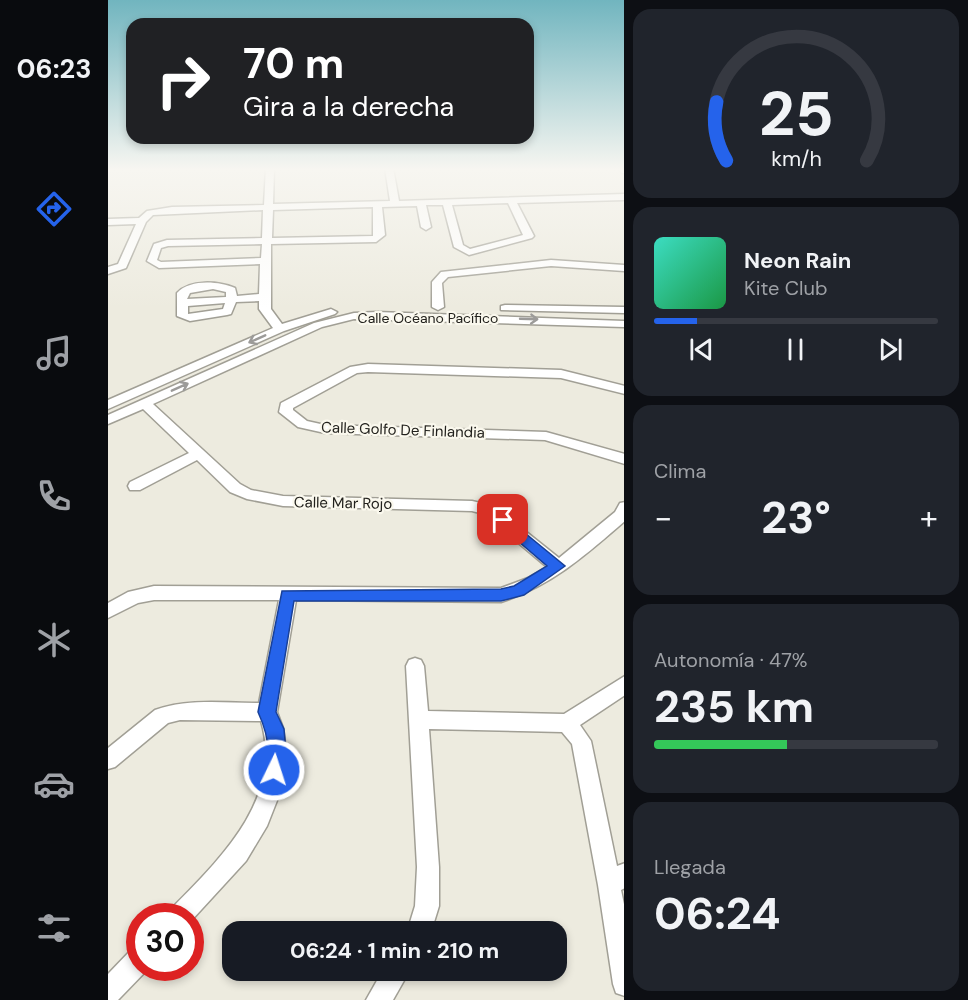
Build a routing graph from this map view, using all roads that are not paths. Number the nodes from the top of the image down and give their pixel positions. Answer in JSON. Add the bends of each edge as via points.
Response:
{"nodes":[{"id":1,"x":149,"y":215,"type":"edge"},
{"id":2,"x":268,"y":215,"type":"edge"},
{"id":3,"x":378,"y":215,"type":"edge"},
{"id":4,"x":424,"y":215,"type":"edge"},
{"id":5,"x":450,"y":215,"type":"edge"},
{"id":6,"x":519,"y":215,"type":"edge"},
{"id":7,"x":108,"y":222,"type":"edge"},
{"id":8,"x":142,"y":222,"type":"junction"},
{"id":9,"x":426,"y":227,"type":"dead end"},
{"id":10,"x":267,"y":241,"type":"junction"},
{"id":11,"x":266,"y":261,"type":"junction"},
{"id":12,"x":624,"y":268,"type":"edge"},
{"id":13,"x":108,"y":271,"type":"edge"},
{"id":14,"x":264,"y":297,"type":"junction"},
{"id":15,"x":231,"y":298,"type":"junction"},
{"id":16,"x":438,"y":306,"type":"junction"},
{"id":17,"x":624,"y":317,"type":"edge"},
{"id":18,"x":280,"y":329,"type":"junction"},
{"id":19,"x":624,"y":390,"type":"edge"},
{"id":20,"x":144,"y":403,"type":"junction"},
{"id":21,"x":108,"y":405,"type":"edge"},
{"id":22,"x":108,"y":420,"type":"edge"},
{"id":23,"x":198,"y":454,"type":"junction"},
{"id":24,"x":624,"y":459,"type":"edge"},
{"id":25,"x":135,"y":486,"type":"dead end"},
{"id":26,"x":623,"y":513,"type":"edge"},
{"id":27,"x":558,"y":566,"type":"junction"},
{"id":28,"x":288,"y":595,"type":"junction"},
{"id":29,"x":108,"y":611,"type":"edge"},
{"id":30,"x":415,"y":666,"type":"dead end"},
{"id":31,"x":624,"y":684,"type":"edge"},
{"id":32,"x":267,"y":712,"type":"junction"},
{"id":33,"x":420,"y":720,"type":"junction"},
{"id":34,"x":567,"y":723,"type":"junction"},
{"id":35,"x":108,"y":760,"type":"edge"},
{"id":36,"x":617,"y":880,"type":"edge"},
{"id":37,"x":192,"y":903,"type":"edge"},
{"id":38,"x":422,"y":921,"type":"edge"},
{"id":39,"x":126,"y":973,"type":"edge"},
{"id":40,"x":391,"y":981,"type":"edge"},
{"id":41,"x":624,"y":984,"type":"edge"},
{"id":42,"x":108,"y":992,"type":"edge"},
{"id":43,"x":379,"y":1000,"type":"edge"}],
"edges":[{"from":1,"to":8,"type":"street"},
{"from":2,"to":10,"type":"street"},
{"from":3,"to":10,"type":"street","via":[[380,234],[376,239]]},
{"from":4,"to":9,"type":"street"},
{"from":5,"to":6,"type":"street","via":[[459,247],[469,252],[529,236]]},
{"from":7,"to":8,"type":"street"},
{"from":8,"to":13,"type":"street","via":[[122,266]]},
{"from":10,"to":11,"type":"street"},
{"from":10,"to":11,"type":"street","via":[[161,244],[152,261],[159,265]]},
{"from":11,"to":14,"type":"street"},
{"from":12,"to":16,"type":"street","via":[[550,263],[455,272],[439,277]]},
{"from":14,"to":15,"type":"street"},
{"from":14,"to":18,"type":"street","via":[[265,309]]},
{"from":15,"to":15,"type":"street","via":[[182,303],[183,316],[227,312]]},
{"from":16,"to":17,"type":"street","name":"Calle Océano Pacífico"},
{"from":16,"to":18,"type":"street","name":"Calle Océano Pacífico","via":[[345,308]]},
{"from":20,"to":17,"type":"street","name":"Calle Océano Pacífico","one_way":true,"via":[[318,325],[354,316]]},
{"from":18,"to":21,"type":"street","name":"Calle Océano Pacífico","one_way":true},
{"from":19,"to":24,"type":"street","name":"Calle Golfo De Finlandia","via":[[561,374],[368,368],[354,370],[286,406],[286,412],[303,424],[325,429],[546,436]]},
{"from":20,"to":22,"type":"street","name":"Calle Océano Pacífico"},
{"from":20,"to":23,"type":"street","name":"Calle Mar Rojo"},
{"from":23,"to":25,"type":"street"},
{"from":23,"to":27,"type":"street","name":"Calle Mar Rojo","via":[[235,488],[263,498],[472,506],[489,510]]},
{"from":26,"to":27,"type":"street","via":[[578,554]]},
{"from":27,"to":28,"type":"street","via":[[518,591],[501,595]]},
{"from":28,"to":29,"type":"street","via":[[154,593],[134,597]]},
{"from":28,"to":32,"type":"street"},
{"from":30,"to":33,"type":"street"},
{"from":31,"to":34,"type":"street"},
{"from":32,"to":35,"type":"street","via":[[180,711],[162,716]]},
{"from":32,"to":37,"type":"street","via":[[275,729],[277,752],[267,804],[239,854]]},
{"from":33,"to":34,"type":"street"},
{"from":33,"to":38,"type":"street","via":[[428,867],[427,906]]},
{"from":34,"to":36,"type":"street","via":[[581,741]]},
{"from":36,"to":41,"type":"street"},
{"from":39,"to":42,"type":"street"},
{"from":40,"to":43,"type":"street"}]}
